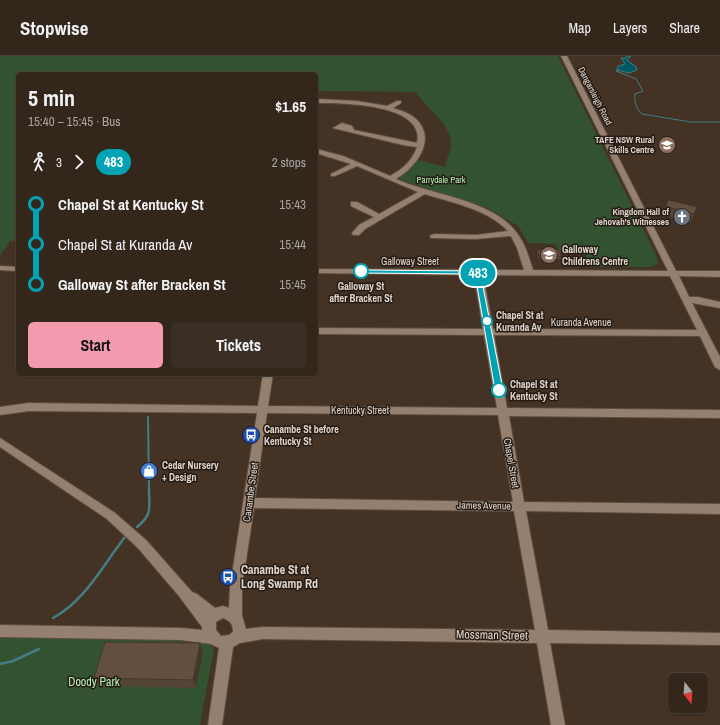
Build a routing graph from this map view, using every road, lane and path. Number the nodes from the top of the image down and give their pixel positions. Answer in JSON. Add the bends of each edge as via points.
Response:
{"nodes":[{"id":1,"x":564,"y":56,"type":"edge"},
{"id":2,"x":318,"y":101,"type":"edge"},
{"id":3,"x":400,"y":102,"type":"dead end"},
{"id":4,"x":389,"y":108,"type":"junction"},
{"id":5,"x":351,"y":130,"type":"dead end"},
{"id":6,"x":420,"y":145,"type":"junction"},
{"id":7,"x":318,"y":151,"type":"edge"},
{"id":8,"x":356,"y":164,"type":"junction"},
{"id":9,"x":333,"y":175,"type":"dead end"},
{"id":10,"x":390,"y":179,"type":"junction"},
{"id":11,"x":424,"y":192,"type":"junction"},
{"id":12,"x":354,"y":204,"type":"dead end"},
{"id":13,"x":379,"y":217,"type":"junction"},
{"id":14,"x":356,"y":233,"type":"dead end"},
{"id":15,"x":513,"y":233,"type":"junction"},
{"id":16,"x":434,"y":236,"type":"dead end"},
{"id":17,"x":0,"y":268,"type":"edge"},
{"id":18,"x":16,"y":269,"type":"edge"},
{"id":19,"x":318,"y":271,"type":"edge"},
{"id":20,"x":478,"y":272,"type":"junction"},
{"id":21,"x":529,"y":272,"type":"junction"},
{"id":22,"x":674,"y":274,"type":"junction"},
{"id":23,"x":720,"y":274,"type":"edge"},
{"id":24,"x":687,"y":300,"type":"junction"},
{"id":25,"x":720,"y":305,"type":"edge"},
{"id":26,"x":318,"y":331,"type":"edge"},
{"id":27,"x":489,"y":332,"type":"junction"},
{"id":28,"x":702,"y":334,"type":"junction"},
{"id":29,"x":720,"y":367,"type":"edge"},
{"id":30,"x":268,"y":376,"type":"edge"},
{"id":31,"x":262,"y":409,"type":"junction"},
{"id":32,"x":0,"y":411,"type":"edge"},
{"id":33,"x":502,"y":411,"type":"junction"},
{"id":34,"x":720,"y":414,"type":"edge"},
{"id":35,"x":0,"y":442,"type":"edge"},
{"id":36,"x":248,"y":503,"type":"junction"},
{"id":37,"x":519,"y":505,"type":"junction"},
{"id":38,"x":720,"y":509,"type":"edge"},
{"id":39,"x":222,"y":628,"type":"junction"},
{"id":40,"x":0,"y":631,"type":"edge"},
{"id":41,"x":543,"y":636,"type":"junction"},
{"id":42,"x":720,"y":639,"type":"edge"},
{"id":43,"x":215,"y":725,"type":"edge"},
{"id":44,"x":558,"y":725,"type":"edge"}],
"edges":[{"from":1,"to":22,"type":"street","name":"Dangarsleigh Road"},
{"from":2,"to":4,"type":"street","via":[[363,103]]},
{"from":3,"to":4,"type":"street"},
{"from":4,"to":6,"type":"street","via":[[416,123],[422,131]]},
{"from":5,"to":6,"type":"street"},
{"from":6,"to":10,"type":"street","via":[[414,161]]},
{"from":7,"to":8,"type":"street","via":[[342,157]]},
{"from":8,"to":9,"type":"street"},
{"from":8,"to":10,"type":"street"},
{"from":10,"to":11,"type":"street"},
{"from":11,"to":13,"type":"street"},
{"from":11,"to":15,"type":"street","via":[[491,214]]},
{"from":12,"to":13,"type":"street"},
{"from":13,"to":14,"type":"street"},
{"from":15,"to":16,"type":"street","via":[[476,237]]},
{"from":15,"to":21,"type":"street","via":[[520,242]]},
{"from":17,"to":18,"type":"street"},
{"from":19,"to":20,"type":"street","name":"Galloway Street"},
{"from":20,"to":21,"type":"street","name":"Galloway Street"},
{"from":20,"to":27,"type":"street","name":"Chapel Street"},
{"from":21,"to":22,"type":"street","name":"Galloway Street"},
{"from":22,"to":23,"type":"street","name":"Galloway Street"},
{"from":22,"to":24,"type":"street","name":"Dangarsleigh Road"},
{"from":24,"to":25,"type":"street"},
{"from":24,"to":28,"type":"street","name":"Dangarsleigh Road"},
{"from":26,"to":27,"type":"street","name":"Kuranda Avenue"},
{"from":27,"to":28,"type":"street","name":"Kuranda Avenue"},
{"from":27,"to":33,"type":"street","name":"Chapel Street"},
{"from":28,"to":29,"type":"street","name":"Dangarsleigh Road"},
{"from":30,"to":31,"type":"street","name":"Canambe Street"},
{"from":31,"to":32,"type":"street","name":"Kentucky Street","via":[[29,407]]},
{"from":31,"to":33,"type":"street","name":"Kentucky Street"},
{"from":31,"to":36,"type":"street","name":"Canambe Street"},
{"from":33,"to":34,"type":"street","name":"Kentucky Street"},
{"from":33,"to":37,"type":"street","name":"Chapel Street"},
{"from":35,"to":39,"type":"street","via":[[111,516],[142,544],[184,592]]},
{"from":36,"to":37,"type":"street","name":"James Avenue"},
{"from":36,"to":39,"type":"street","name":"Canambe Street","via":[[236,587]]},
{"from":37,"to":38,"type":"street","name":"James Avenue"},
{"from":37,"to":41,"type":"street","name":"Chapel Street"},
{"from":39,"to":40,"type":"street","name":"Mossman Street","via":[[181,634]]},
{"from":39,"to":41,"type":"street","name":"Mossman Street","via":[[263,633]]},
{"from":39,"to":43,"type":"street","name":"Canambe Street","via":[[223,669]]},
{"from":41,"to":42,"type":"street","name":"Mossman Street"},
{"from":41,"to":44,"type":"street","name":"Chapel Street"}]}
